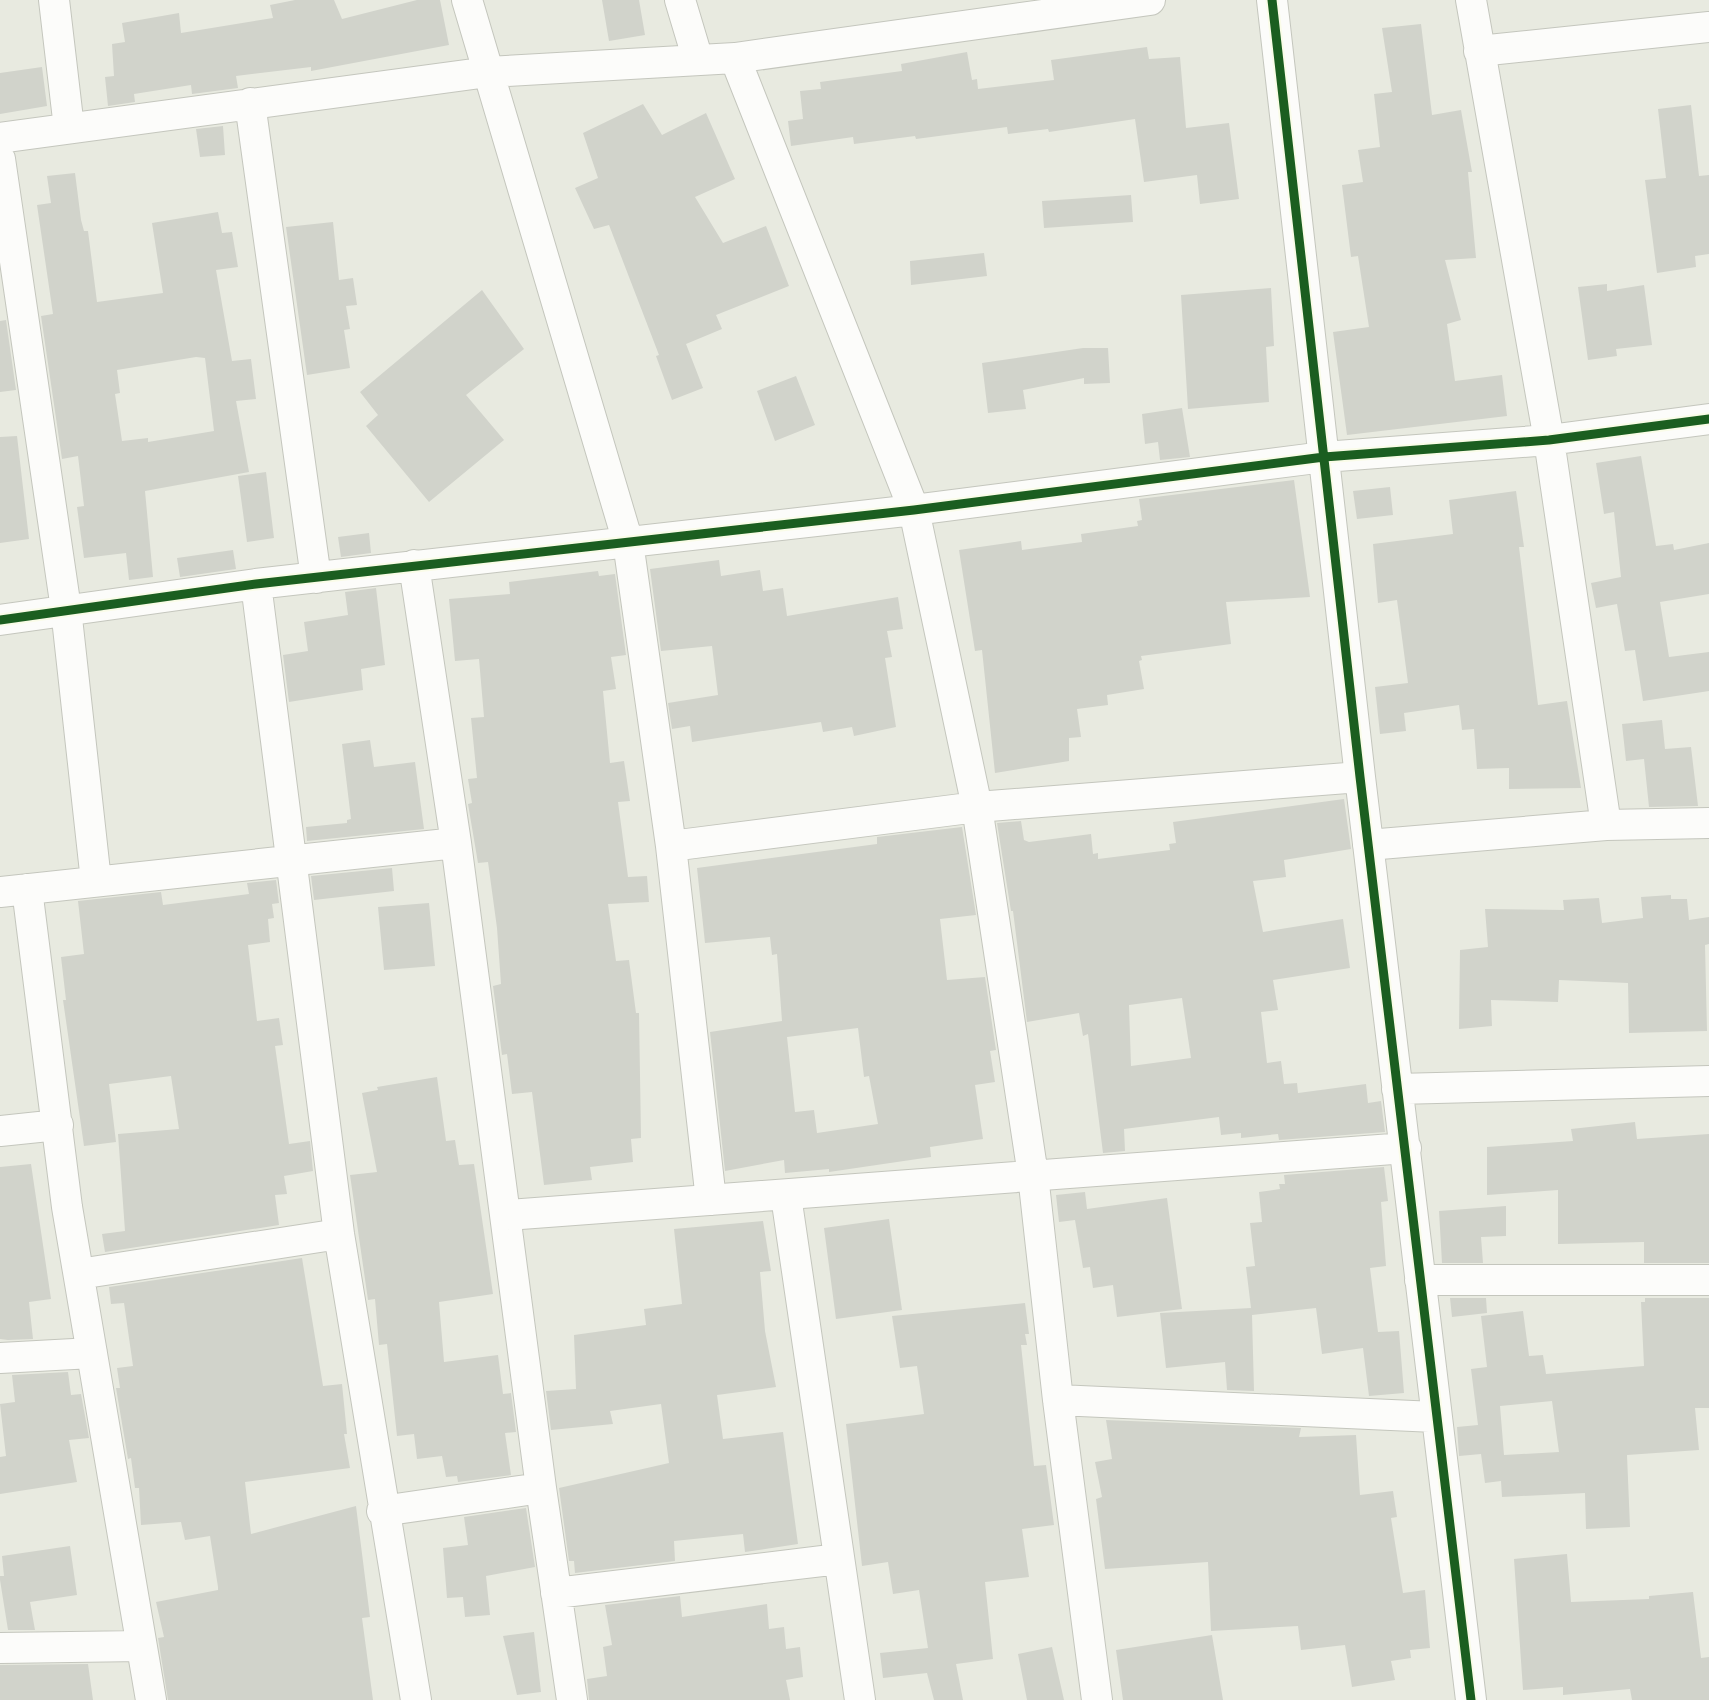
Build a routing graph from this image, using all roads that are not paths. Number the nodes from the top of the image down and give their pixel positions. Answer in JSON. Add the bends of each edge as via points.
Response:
{"nodes":[{"id":1,"x":54,"y":0,"type":"edge"},
{"id":2,"x":467,"y":0,"type":"edge"},
{"id":3,"x":680,"y":0,"type":"edge"},
{"id":4,"x":1150,"y":0,"type":"edge"},
{"id":5,"x":1272,"y":0,"type":"edge"},
{"id":6,"x":1471,"y":0,"type":"edge"},
{"id":7,"x":1033,"y":8,"type":"edge"},
{"id":8,"x":1709,"y":26,"type":"edge"},
{"id":9,"x":1479,"y":51,"type":"junction"},
{"id":10,"x":735,"y":58,"type":"junction"},
{"id":11,"x":698,"y":60,"type":"junction"},
{"id":12,"x":488,"y":72,"type":"junction"},
{"id":13,"x":250,"y":103,"type":"junction"},
{"id":14,"x":69,"y":128,"type":"junction"},
{"id":15,"x":0,"y":138,"type":"edge"},
{"id":16,"x":0,"y":159,"type":"edge"},
{"id":17,"x":1709,"y":419,"type":"edge"},
{"id":18,"x":1549,"y":440,"type":"junction"},
{"id":19,"x":1324,"y":457,"type":"junction"},
{"id":20,"x":914,"y":510,"type":"junction"},
{"id":21,"x":628,"y":542,"type":"junction"},
{"id":22,"x":414,"y":565,"type":"junction"},
{"id":23,"x":316,"y":578,"type":"junction"},
{"id":24,"x":256,"y":584,"type":"junction"},
{"id":25,"x":66,"y":609,"type":"junction"},
{"id":26,"x":0,"y":620,"type":"edge"},
{"id":27,"x":1360,"y":777,"type":"junction"},
{"id":28,"x":977,"y":807,"type":"junction"},
{"id":29,"x":1709,"y":823,"type":"edge"},
{"id":30,"x":1606,"y":825,"type":"junction"},
{"id":31,"x":456,"y":843,"type":"junction"},
{"id":32,"x":1368,"y":845,"type":"junction"},
{"id":33,"x":671,"y":846,"type":"junction"},
{"id":34,"x":292,"y":860,"type":"junction"},
{"id":35,"x":96,"y":881,"type":"junction"},
{"id":36,"x":13,"y":890,"type":"edge"},
{"id":37,"x":1709,"y":1080,"type":"edge"},
{"id":38,"x":1397,"y":1089,"type":"junction"},
{"id":39,"x":58,"y":1125,"type":"junction"},
{"id":40,"x":0,"y":1132,"type":"edge"},
{"id":41,"x":1406,"y":1148,"type":"junction"},
{"id":42,"x":1033,"y":1175,"type":"junction"},
{"id":43,"x":786,"y":1196,"type":"junction"},
{"id":44,"x":711,"y":1200,"type":"junction"},
{"id":45,"x":507,"y":1215,"type":"junction"},
{"id":46,"x":339,"y":1234,"type":"junction"},
{"id":47,"x":79,"y":1274,"type":"junction"},
{"id":48,"x":1420,"y":1280,"type":"junction"},
{"id":49,"x":1709,"y":1280,"type":"edge"},
{"id":50,"x":92,"y":1353,"type":"junction"},
{"id":51,"x":0,"y":1358,"type":"edge"},
{"id":52,"x":1058,"y":1400,"type":"junction"},
{"id":53,"x":1435,"y":1417,"type":"junction"},
{"id":54,"x":541,"y":1488,"type":"junction"},
{"id":55,"x":382,"y":1511,"type":"junction"},
{"id":56,"x":839,"y":1559,"type":"junction"},
{"id":57,"x":556,"y":1593,"type":"junction"},
{"id":58,"x":141,"y":1646,"type":"junction"},
{"id":59,"x":0,"y":1648,"type":"edge"},
{"id":60,"x":151,"y":1700,"type":"edge"},
{"id":61,"x":416,"y":1700,"type":"edge"},
{"id":62,"x":572,"y":1700,"type":"edge"},
{"id":63,"x":860,"y":1700,"type":"edge"},
{"id":64,"x":1097,"y":1700,"type":"edge"},
{"id":65,"x":1471,"y":1700,"type":"edge"}],
"edges":[{"from":1,"to":14,"type":"street"},
{"from":2,"to":12,"type":"street"},
{"from":3,"to":11,"type":"street"},
{"from":4,"to":7,"type":"street"},
{"from":5,"to":19,"type":"street"},
{"from":6,"to":9,"type":"street"},
{"from":7,"to":10,"type":"street"},
{"from":8,"to":9,"type":"street"},
{"from":9,"to":18,"type":"street"},
{"from":10,"to":11,"type":"street"},
{"from":10,"to":20,"type":"street"},
{"from":11,"to":12,"type":"street"},
{"from":12,"to":13,"type":"street"},
{"from":12,"to":21,"type":"street"},
{"from":13,"to":14,"type":"street"},
{"from":13,"to":23,"type":"street"},
{"from":14,"to":15,"type":"street"},
{"from":16,"to":25,"type":"street"},
{"from":17,"to":18,"type":"street"},
{"from":18,"to":19,"type":"street"},
{"from":18,"to":30,"type":"street"},
{"from":19,"to":20,"type":"street"},
{"from":19,"to":27,"type":"street"},
{"from":20,"to":21,"type":"street"},
{"from":20,"to":28,"type":"street"},
{"from":21,"to":22,"type":"street"},
{"from":21,"to":33,"type":"street"},
{"from":22,"to":23,"type":"street"},
{"from":22,"to":31,"type":"street"},
{"from":23,"to":24,"type":"street"},
{"from":24,"to":25,"type":"street"},
{"from":24,"to":34,"type":"street"},
{"from":25,"to":26,"type":"street"},
{"from":25,"to":35,"type":"street"},
{"from":27,"to":28,"type":"street"},
{"from":27,"to":32,"type":"street"},
{"from":28,"to":33,"type":"street"},
{"from":28,"to":42,"type":"street"},
{"from":29,"to":30,"type":"street"},
{"from":30,"to":32,"type":"street"},
{"from":31,"to":34,"type":"street"},
{"from":31,"to":45,"type":"street"},
{"from":32,"to":38,"type":"street"},
{"from":33,"to":44,"type":"street"},
{"from":34,"to":35,"type":"street"},
{"from":34,"to":46,"type":"street"},
{"from":35,"to":36,"type":"street"},
{"from":36,"to":39,"type":"street"},
{"from":37,"to":38,"type":"street"},
{"from":38,"to":41,"type":"street"},
{"from":39,"to":40,"type":"street"},
{"from":39,"to":47,"type":"street"},
{"from":41,"to":42,"type":"street"},
{"from":41,"to":48,"type":"street"},
{"from":42,"to":43,"type":"street"},
{"from":42,"to":52,"type":"street"},
{"from":43,"to":44,"type":"street"},
{"from":43,"to":56,"type":"street"},
{"from":44,"to":45,"type":"street"},
{"from":45,"to":54,"type":"street"},
{"from":46,"to":47,"type":"street"},
{"from":46,"to":55,"type":"street"},
{"from":47,"to":50,"type":"street"},
{"from":48,"to":49,"type":"street"},
{"from":48,"to":53,"type":"street"},
{"from":50,"to":51,"type":"street"},
{"from":50,"to":58,"type":"street"},
{"from":52,"to":53,"type":"street"},
{"from":52,"to":64,"type":"street"},
{"from":53,"to":65,"type":"street"},
{"from":54,"to":55,"type":"street"},
{"from":54,"to":57,"type":"street"},
{"from":55,"to":61,"type":"street"},
{"from":56,"to":57,"type":"street"},
{"from":56,"to":63,"type":"street"},
{"from":57,"to":62,"type":"street"},
{"from":58,"to":59,"type":"street"},
{"from":58,"to":60,"type":"street"}]}
